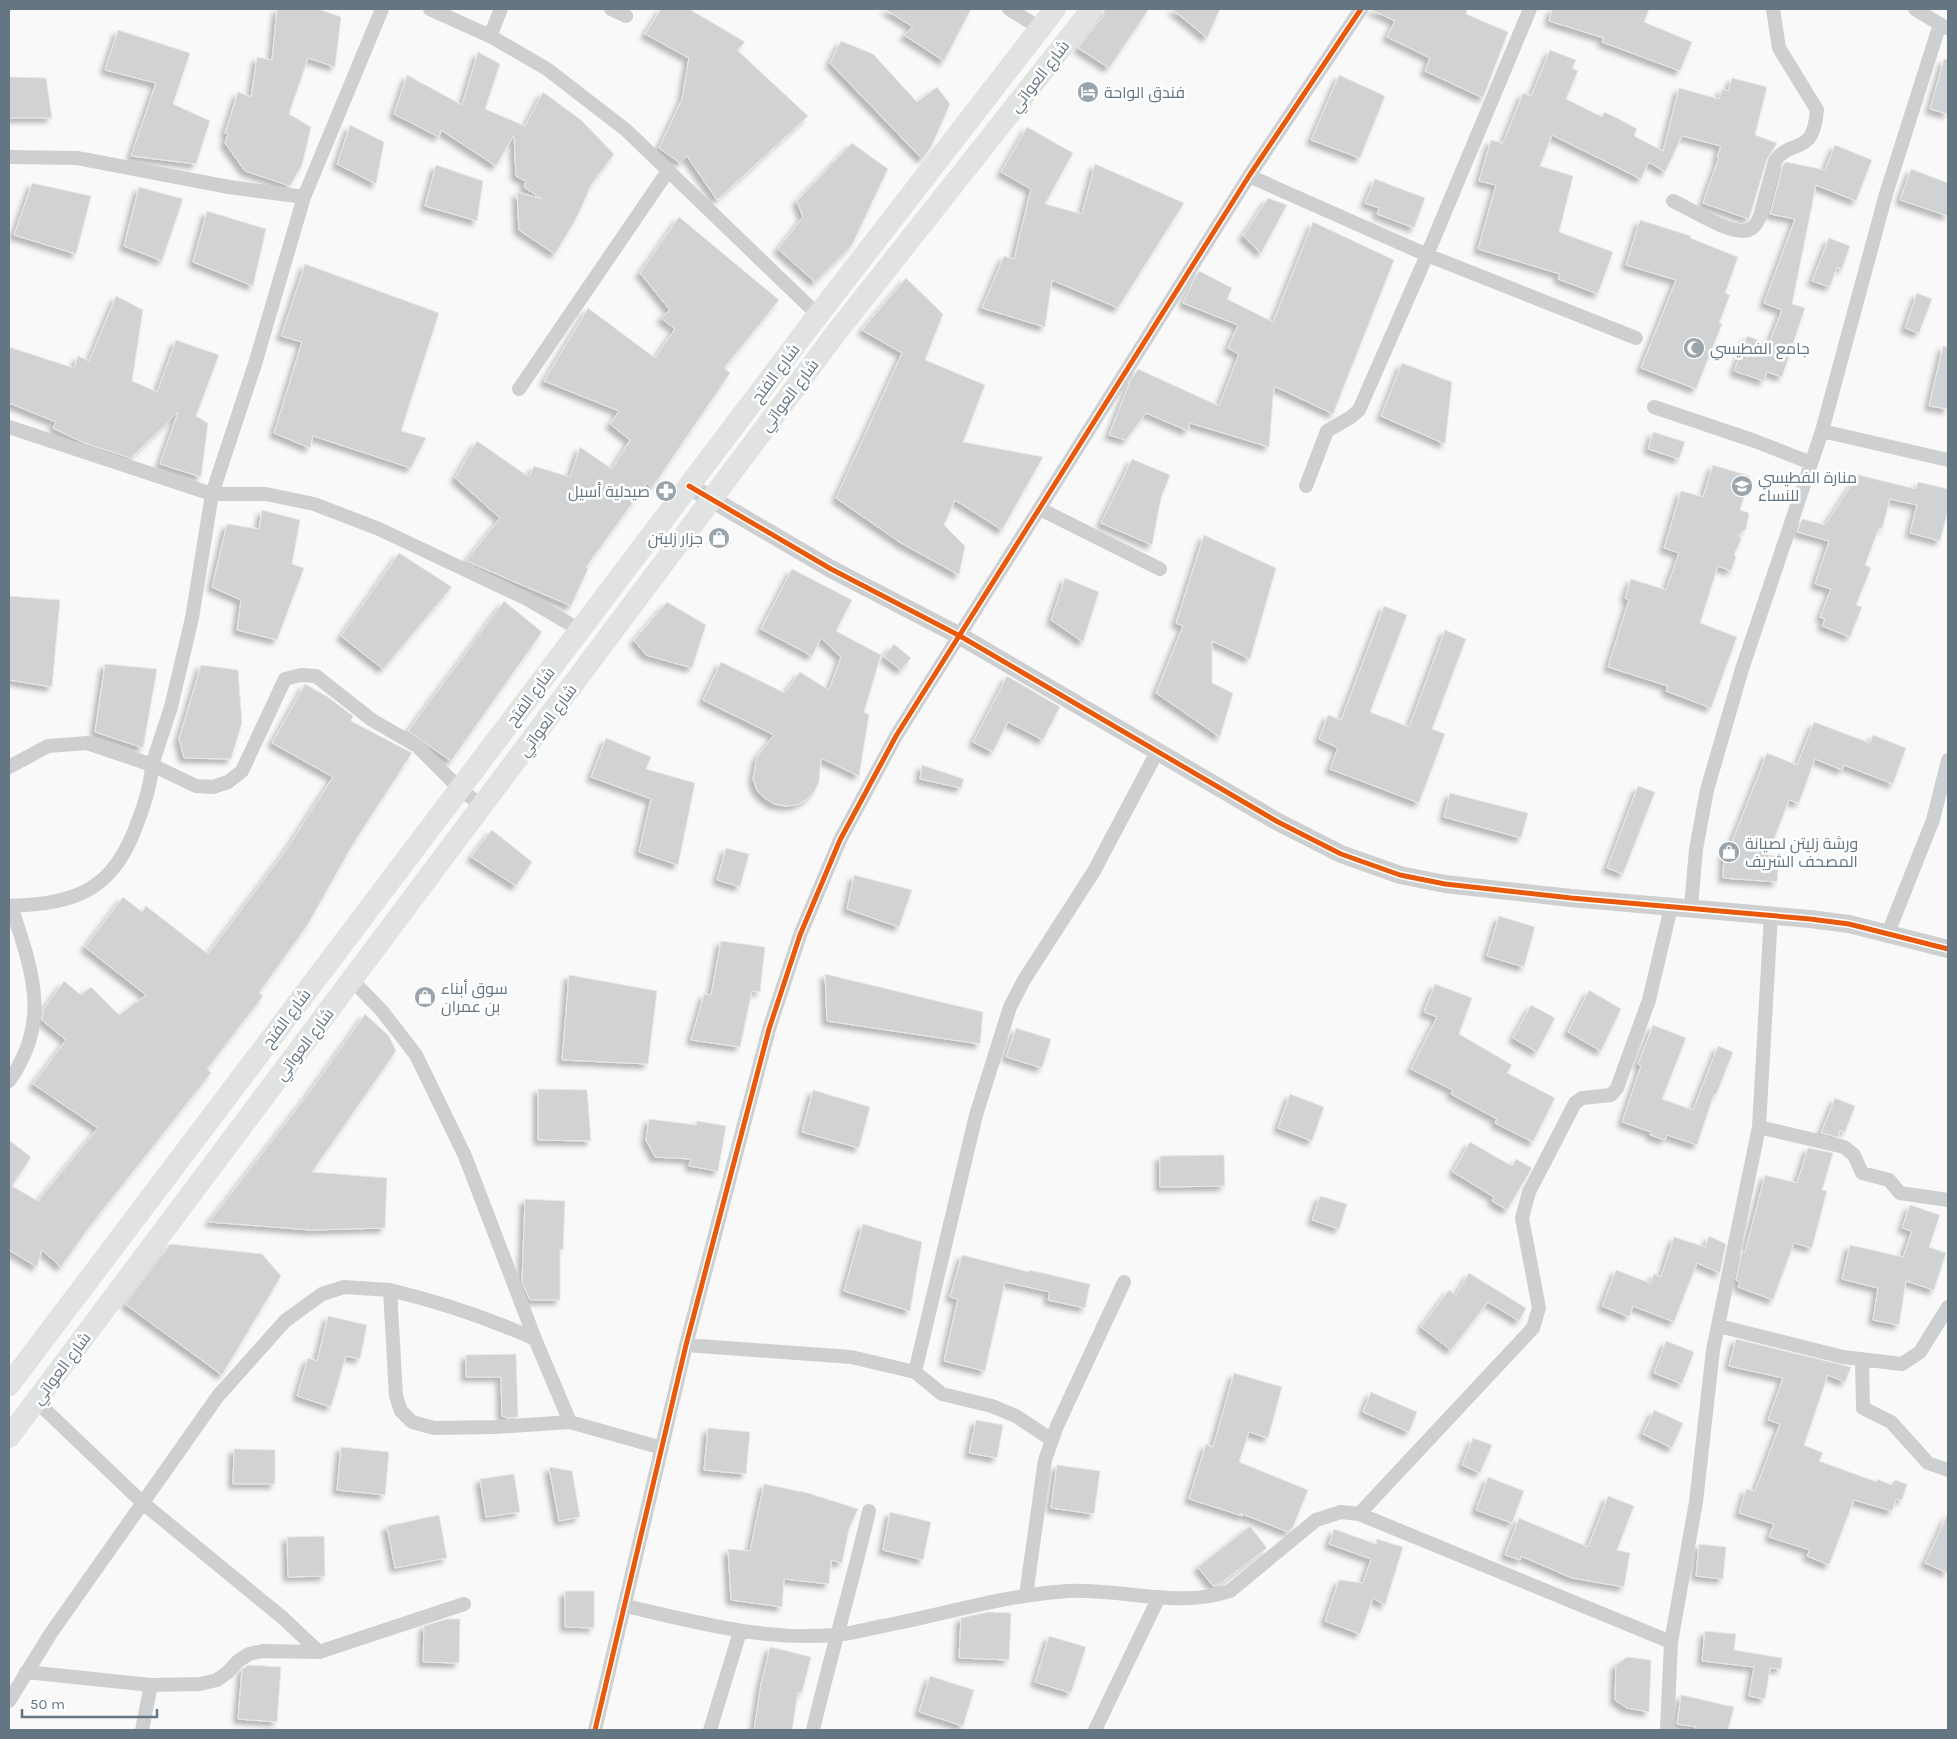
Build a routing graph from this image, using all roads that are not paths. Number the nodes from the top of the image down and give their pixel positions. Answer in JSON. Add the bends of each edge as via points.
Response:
{"nodes":[{"id":1,"x":382,"y":9,"type":"edge"},
{"id":2,"x":430,"y":9,"type":"edge"},
{"id":3,"x":501,"y":9,"type":"edge"},
{"id":4,"x":611,"y":9,"type":"edge"},
{"id":5,"x":1008,"y":9,"type":"edge"},
{"id":6,"x":1055,"y":9,"type":"edge"},
{"id":7,"x":1092,"y":9,"type":"edge"},
{"id":8,"x":1361,"y":9,"type":"edge"},
{"id":9,"x":1530,"y":9,"type":"edge"},
{"id":10,"x":1772,"y":9,"type":"edge"},
{"id":11,"x":1915,"y":9,"type":"edge"},
{"id":12,"x":626,"y":16,"type":"dead end"},
{"id":13,"x":1944,"y":27,"type":"edge"},
{"id":14,"x":1040,"y":28,"type":"junction"},
{"id":15,"x":490,"y":36,"type":"junction"},
{"id":16,"x":9,"y":157,"type":"edge"},
{"id":17,"x":668,"y":171,"type":"junction"},
{"id":18,"x":1250,"y":176,"type":"junction"},
{"id":19,"x":304,"y":197,"type":"junction"},
{"id":20,"x":1673,"y":201,"type":"dead end"},
{"id":21,"x":1427,"y":255,"type":"junction"},
{"id":22,"x":818,"y":315,"type":"junction"},
{"id":23,"x":1636,"y":338,"type":"dead end"},
{"id":24,"x":519,"y":389,"type":"dead end"},
{"id":25,"x":1654,"y":407,"type":"dead end"},
{"id":26,"x":9,"y":428,"type":"edge"},
{"id":27,"x":1822,"y":431,"type":"junction"},
{"id":28,"x":1948,"y":460,"type":"edge"},
{"id":29,"x":1811,"y":463,"type":"junction"},
{"id":30,"x":689,"y":486,"type":"junction"},
{"id":31,"x":1306,"y":486,"type":"dead end"},
{"id":32,"x":212,"y":494,"type":"junction"},
{"id":33,"x":712,"y":499,"type":"junction"},
{"id":34,"x":1040,"y":509,"type":"junction"},
{"id":35,"x":1160,"y":569,"type":"dead end"},
{"id":36,"x":580,"y":630,"type":"junction"},
{"id":37,"x":960,"y":636,"type":"junction"},
{"id":38,"x":1158,"y":752,"type":"junction"},
{"id":39,"x":1948,"y":760,"type":"edge"},
{"id":40,"x":152,"y":765,"type":"junction"},
{"id":41,"x":9,"y":767,"type":"edge"},
{"id":42,"x":460,"y":789,"type":"junction"},
{"id":43,"x":482,"y":806,"type":"junction"},
{"id":44,"x":10,"y":906,"type":"edge"},
{"id":45,"x":1671,"y":906,"type":"junction"},
{"id":46,"x":1691,"y":907,"type":"junction"},
{"id":47,"x":1771,"y":914,"type":"junction"},
{"id":48,"x":1888,"y":933,"type":"junction"},
{"id":49,"x":1948,"y":949,"type":"edge"},
{"id":50,"x":352,"y":980,"type":"junction"},
{"id":51,"x":9,"y":1081,"type":"edge"},
{"id":52,"x":1759,"y":1127,"type":"junction"},
{"id":53,"x":1948,"y":1200,"type":"edge"},
{"id":54,"x":1124,"y":1282,"type":"dead end"},
{"id":55,"x":390,"y":1290,"type":"junction"},
{"id":56,"x":1948,"y":1307,"type":"edge"},
{"id":57,"x":1719,"y":1326,"type":"junction"},
{"id":58,"x":535,"y":1339,"type":"junction"},
{"id":59,"x":686,"y":1346,"type":"junction"},
{"id":60,"x":1862,"y":1359,"type":"junction"},
{"id":61,"x":915,"y":1372,"type":"junction"},
{"id":62,"x":9,"y":1385,"type":"edge"},
{"id":63,"x":36,"y":1401,"type":"junction"},
{"id":64,"x":570,"y":1422,"type":"junction"},
{"id":65,"x":9,"y":1437,"type":"edge"},
{"id":66,"x":1052,"y":1440,"type":"junction"},
{"id":67,"x":662,"y":1448,"type":"junction"},
{"id":68,"x":1948,"y":1470,"type":"edge"},
{"id":69,"x":144,"y":1504,"type":"junction"},
{"id":70,"x":869,"y":1511,"type":"dead end"},
{"id":71,"x":1359,"y":1514,"type":"junction"},
{"id":72,"x":1026,"y":1594,"type":"junction"},
{"id":73,"x":1159,"y":1597,"type":"junction"},
{"id":74,"x":464,"y":1604,"type":"dead end"},
{"id":75,"x":626,"y":1606,"type":"junction"},
{"id":76,"x":740,"y":1632,"type":"junction"},
{"id":77,"x":835,"y":1635,"type":"junction"},
{"id":78,"x":1671,"y":1642,"type":"junction"},
{"id":79,"x":319,"y":1652,"type":"junction"},
{"id":80,"x":26,"y":1672,"type":"junction"},
{"id":81,"x":151,"y":1685,"type":"junction"},
{"id":82,"x":9,"y":1702,"type":"edge"},
{"id":83,"x":142,"y":1730,"type":"edge"},
{"id":84,"x":595,"y":1730,"type":"edge"},
{"id":85,"x":710,"y":1730,"type":"edge"},
{"id":86,"x":813,"y":1730,"type":"edge"},
{"id":87,"x":1095,"y":1730,"type":"edge"},
{"id":88,"x":1667,"y":1730,"type":"edge"}],
"edges":[{"from":1,"to":19,"type":"street"},
{"from":2,"to":15,"type":"street"},
{"from":3,"to":15,"type":"street"},
{"from":4,"to":12,"type":"street"},
{"from":5,"to":14,"type":"street"},
{"from":6,"to":14,"type":"main road","name":"شارع الفتح"},
{"from":7,"to":33,"type":"main road","name":"شارع العواتي","via":[[836,333]]},
{"from":8,"to":18,"type":"street"},
{"from":9,"to":21,"type":"street"},
{"from":10,"to":20,"type":"street","via":[[1779,48],[1817,110],[1811,135],[1804,145],[1780,154],[1775,161],[1760,216],[1751,229],[1730,228]]},
{"from":11,"to":13,"type":"street"},
{"from":13,"to":27,"type":"street","via":[[1886,194]]},
{"from":14,"to":22,"type":"main road","name":"شارع الفتح"},
{"from":15,"to":17,"type":"street","via":[[547,69],[626,130]]},
{"from":16,"to":19,"type":"street","via":[[77,158],[229,187]]},
{"from":17,"to":22,"type":"street"},
{"from":17,"to":24,"type":"street"},
{"from":18,"to":21,"type":"street"},
{"from":18,"to":34,"type":"street"},
{"from":19,"to":32,"type":"street","via":[[255,364]]},
{"from":21,"to":23,"type":"street"},
{"from":21,"to":31,"type":"street","via":[[1359,410],[1327,430]]},
{"from":22,"to":30,"type":"main road","name":"شارع الفتح"},
{"from":25,"to":29,"type":"street"},
{"from":26,"to":32,"type":"street"},
{"from":27,"to":28,"type":"street"},
{"from":27,"to":29,"type":"street"},
{"from":29,"to":46,"type":"street","via":[[1742,670],[1707,790],[1696,849]]},
{"from":30,"to":33,"type":"street"},
{"from":30,"to":36,"type":"main road","name":"شارع الفتح"},
{"from":32,"to":36,"type":"street","via":[[266,494],[314,504],[379,529],[527,599]]},
{"from":32,"to":40,"type":"street","via":[[192,618],[171,707]]},
{"from":33,"to":37,"type":"street","via":[[831,569]]},
{"from":33,"to":43,"type":"main road","name":"شارع العواتي"},
{"from":34,"to":35,"type":"street"},
{"from":34,"to":37,"type":"street"},
{"from":36,"to":42,"type":"main road","name":"شارع الفتح"},
{"from":37,"to":38,"type":"street"},
{"from":37,"to":59,"type":"street","via":[[891,745],[840,840],[800,935],[768,1029]]},
{"from":38,"to":45,"type":"street","via":[[1278,822],[1342,854],[1400,875],[1482,888]]},
{"from":38,"to":61,"type":"street","via":[[1094,871],[1010,1007],[976,1115]]},
{"from":39,"to":48,"type":"street","via":[[1933,820]]},
{"from":40,"to":41,"type":"street","via":[[87,743],[48,746]]},
{"from":40,"to":42,"type":"street","via":[[196,786],[213,787],[228,782],[242,771],[285,679],[316,676],[372,720],[417,746]]},
{"from":40,"to":44,"type":"street","via":[[151,780],[132,840],[116,868],[101,883],[82,893],[38,905]]},
{"from":42,"to":43,"type":"street"},
{"from":42,"to":62,"type":"main road","name":"شارع الفتح"},
{"from":43,"to":50,"type":"main road","name":"شارع العواتي"},
{"from":44,"to":51,"type":"street","via":[[29,962],[36,1006],[32,1036]]},
{"from":45,"to":46,"type":"street"},
{"from":45,"to":71,"type":"street","via":[[1649,1000],[1617,1088],[1611,1095],[1582,1098],[1575,1102],[1529,1192],[1522,1218],[1539,1308],[1533,1328]]},
{"from":46,"to":47,"type":"street"},
{"from":47,"to":48,"type":"street","via":[[1849,924]]},
{"from":47,"to":52,"type":"street"},
{"from":48,"to":49,"type":"street"},
{"from":50,"to":58,"type":"street","via":[[382,1011],[416,1055],[465,1156]]},
{"from":50,"to":63,"type":"main road","name":"شارع العواتي"},
{"from":52,"to":53,"type":"street","via":[[1844,1147],[1854,1155],[1862,1173],[1889,1180],[1900,1193]]},
{"from":52,"to":57,"type":"street"},
{"from":54,"to":66,"type":"street"},
{"from":55,"to":58,"type":"street","via":[[438,1301]]},
{"from":55,"to":64,"type":"street","via":[[396,1396],[401,1411],[412,1422],[434,1428],[452,1428]]},
{"from":55,"to":69,"type":"street","via":[[344,1287],[329,1291],[285,1320],[218,1396]]},
{"from":56,"to":60,"type":"street","via":[[1920,1352],[1908,1362]]},
{"from":57,"to":60,"type":"street"},
{"from":57,"to":78,"type":"street","via":[[1713,1350],[1696,1502]]},
{"from":58,"to":64,"type":"street"},
{"from":59,"to":61,"type":"street","via":[[851,1357]]},
{"from":59,"to":67,"type":"street"},
{"from":60,"to":68,"type":"street","via":[[1863,1408],[1891,1422],[1928,1463]]},
{"from":61,"to":66,"type":"street","via":[[942,1394],[1008,1412]]},
{"from":63,"to":65,"type":"main road","name":"شارع العواتي"},
{"from":63,"to":69,"type":"street"},
{"from":64,"to":67,"type":"street"},
{"from":66,"to":72,"type":"street","via":[[1045,1460]]},
{"from":67,"to":75,"type":"street"},
{"from":69,"to":79,"type":"street","via":[[283,1618]]},
{"from":69,"to":80,"type":"street"},
{"from":70,"to":77,"type":"street","via":[[849,1595]]},
{"from":71,"to":73,"type":"street","via":[[1341,1512],[1316,1520],[1230,1591],[1213,1597]]},
{"from":71,"to":78,"type":"street"},
{"from":72,"to":73,"type":"street","via":[[1071,1591]]},
{"from":72,"to":77,"type":"street"},
{"from":73,"to":87,"type":"street"},
{"from":74,"to":79,"type":"street"},
{"from":75,"to":76,"type":"street"},
{"from":75,"to":84,"type":"street"},
{"from":76,"to":77,"type":"street","via":[[780,1636]]},
{"from":76,"to":85,"type":"street"},
{"from":77,"to":86,"type":"street"},
{"from":78,"to":88,"type":"street"},
{"from":79,"to":81,"type":"street","via":[[263,1651],[238,1660],[217,1680],[200,1684]]},
{"from":80,"to":81,"type":"street"},
{"from":80,"to":82,"type":"street"},
{"from":81,"to":83,"type":"street"}]}
